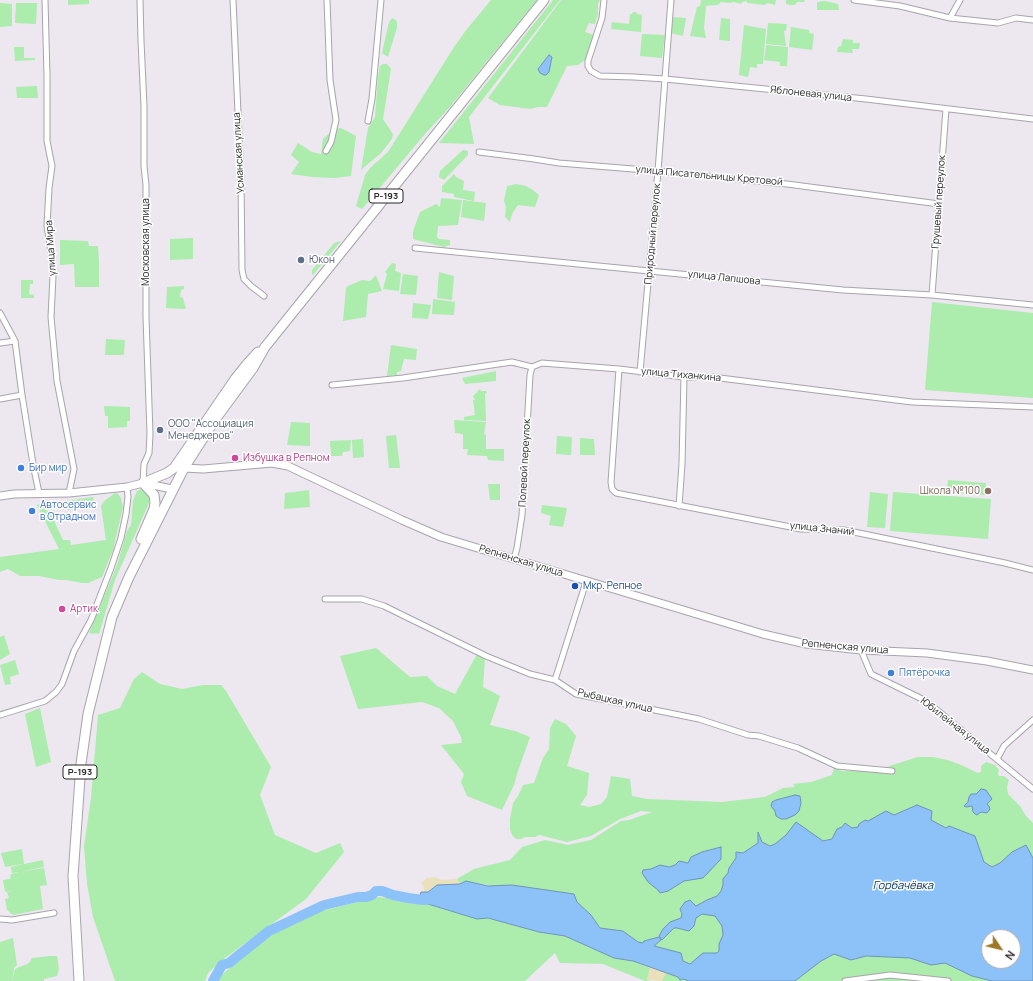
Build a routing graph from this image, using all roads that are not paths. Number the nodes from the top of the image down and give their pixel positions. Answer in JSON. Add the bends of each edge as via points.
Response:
{"nodes":[{"id":1,"x":44,"y":0,"type":"edge"},
{"id":2,"x":140,"y":0,"type":"edge"},
{"id":3,"x":233,"y":0,"type":"edge"},
{"id":4,"x":327,"y":0,"type":"edge"},
{"id":5,"x":381,"y":0,"type":"edge"},
{"id":6,"x":544,"y":0,"type":"edge"},
{"id":7,"x":604,"y":0,"type":"edge"},
{"id":8,"x":671,"y":0,"type":"edge"},
{"id":9,"x":854,"y":0,"type":"edge"},
{"id":10,"x":960,"y":0,"type":"edge"},
{"id":11,"x":872,"y":1,"type":"edge"},
{"id":12,"x":950,"y":18,"type":"junction"},
{"id":13,"x":1033,"y":20,"type":"edge"},
{"id":14,"x":665,"y":79,"type":"junction"},
{"id":15,"x":946,"y":109,"type":"junction"},
{"id":16,"x":1033,"y":119,"type":"edge"},
{"id":17,"x":368,"y":121,"type":"dead end"},
{"id":18,"x":326,"y":151,"type":"dead end"},
{"id":19,"x":479,"y":152,"type":"dead end"},
{"id":20,"x":658,"y":171,"type":"junction"},
{"id":21,"x":939,"y":204,"type":"junction"},
{"id":22,"x":415,"y":248,"type":"dead end"},
{"id":23,"x":650,"y":270,"type":"junction"},
{"id":24,"x":932,"y":295,"type":"junction"},
{"id":25,"x":264,"y":296,"type":"dead end"},
{"id":26,"x":1033,"y":305,"type":"edge"},
{"id":27,"x":0,"y":313,"type":"edge"},
{"id":28,"x":15,"y":341,"type":"junction"},
{"id":29,"x":0,"y":343,"type":"edge"},
{"id":30,"x":265,"y":347,"type":"junction"},
{"id":31,"x":532,"y":367,"type":"junction"},
{"id":32,"x":619,"y":369,"type":"junction"},
{"id":33,"x":640,"y":372,"type":"junction"},
{"id":34,"x":684,"y":377,"type":"junction"},
{"id":35,"x":332,"y":385,"type":"dead end"},
{"id":36,"x":22,"y":395,"type":"junction"},
{"id":37,"x":0,"y":399,"type":"edge"},
{"id":38,"x":1033,"y":407,"type":"edge"},
{"id":39,"x":184,"y":468,"type":"junction"},
{"id":40,"x":143,"y":483,"type":"junction"},
{"id":41,"x":127,"y":487,"type":"junction"},
{"id":42,"x":172,"y":489,"type":"junction"},
{"id":43,"x":39,"y":494,"type":"junction"},
{"id":44,"x":69,"y":494,"type":"junction"},
{"id":45,"x":0,"y":496,"type":"edge"},
{"id":46,"x":680,"y":506,"type":"junction"},
{"id":47,"x":514,"y":559,"type":"junction"},
{"id":48,"x":1033,"y":570,"type":"edge"},
{"id":49,"x":129,"y":577,"type":"junction"},
{"id":50,"x":586,"y":582,"type":"junction"},
{"id":51,"x":325,"y":599,"type":"dead end"},
{"id":52,"x":861,"y":650,"type":"junction"},
{"id":53,"x":1033,"y":670,"type":"edge"},
{"id":54,"x":555,"y":680,"type":"junction"},
{"id":55,"x":0,"y":715,"type":"edge"},
{"id":56,"x":1033,"y":720,"type":"edge"},
{"id":57,"x":997,"y":758,"type":"junction"},
{"id":58,"x":892,"y":771,"type":"dead end"},
{"id":59,"x":1033,"y":790,"type":"edge"},
{"id":60,"x":54,"y":913,"type":"dead end"},
{"id":61,"x":2,"y":919,"type":"edge"},
{"id":62,"x":79,"y":977,"type":"edge"},
{"id":63,"x":845,"y":981,"type":"edge"},
{"id":64,"x":945,"y":981,"type":"edge"}],
"edges":[{"from":1,"to":44,"type":"street","name":"улица Мира","via":[[47,141],[52,166],[47,226],[53,276],[50,317],[57,381],[74,469]]},
{"from":2,"to":40,"type":"street","name":"Московская улица","via":[[150,434]]},
{"from":3,"to":25,"type":"street","name":"Усманская улица","via":[[242,270],[244,279]]},
{"from":4,"to":18,"type":"street","via":[[330,80],[336,120]]},
{"from":5,"to":17,"type":"street"},
{"from":6,"to":30,"type":"highway","number":"Р-193"},
{"from":7,"to":14,"type":"street","name":"Яблоневая улица","via":[[602,18],[588,61],[591,71],[600,76]]},
{"from":8,"to":14,"type":"street","name":"Природный переулок"},
{"from":9,"to":11,"type":"street"},
{"from":10,"to":12,"type":"street"},
{"from":11,"to":12,"type":"street"},
{"from":12,"to":13,"type":"street","via":[[998,23],[1016,18]]},
{"from":14,"to":15,"type":"street","name":"Яблоневая улица"},
{"from":14,"to":20,"type":"street","name":"Природный переулок"},
{"from":15,"to":16,"type":"street","name":"Яблоневая улица"},
{"from":15,"to":21,"type":"street","name":"Грушевый переулок"},
{"from":19,"to":20,"type":"street","name":"улица Писательницы Кретовой","via":[[559,163]]},
{"from":20,"to":21,"type":"street","name":"улица Писательницы Кретовой","via":[[787,184]]},
{"from":20,"to":23,"type":"street","name":"Природный переулок"},
{"from":21,"to":24,"type":"street","name":"Грушевый переулок"},
{"from":22,"to":23,"type":"street","name":"улица Лапшова"},
{"from":23,"to":24,"type":"street","name":"улица Лапшова","via":[[844,290]]},
{"from":23,"to":33,"type":"street","name":"Природный переулок"},
{"from":24,"to":26,"type":"street","name":"улица Лапшова"},
{"from":27,"to":28,"type":"street"},
{"from":28,"to":29,"type":"street"},
{"from":28,"to":36,"type":"street"},
{"from":30,"to":39,"type":"highway","number":"Р-193"},
{"from":30,"to":40,"type":"highway","via":[[235,379],[174,468]]},
{"from":31,"to":32,"type":"street","name":"улица Тиханкина","via":[[542,363]]},
{"from":31,"to":35,"type":"street","name":"улица Тиханкина","via":[[512,362],[403,378]]},
{"from":31,"to":47,"type":"street","name":"Полевой переулок","via":[[522,515]]},
{"from":32,"to":33,"type":"street","name":"улица Тиханкина"},
{"from":32,"to":46,"type":"street","name":"улица Знаний","via":[[612,489],[621,495]]},
{"from":33,"to":34,"type":"street","name":"улица Тиханкина"},
{"from":34,"to":38,"type":"street","name":"улица Тиханкина","via":[[712,377],[912,402]]},
{"from":34,"to":46,"type":"street"},
{"from":36,"to":37,"type":"street"},
{"from":36,"to":43,"type":"street"},
{"from":39,"to":42,"type":"highway","number":"Р-193"},
{"from":39,"to":47,"type":"street","name":"Репненская улица","via":[[204,469],[272,463],[288,466],[441,537]]},
{"from":40,"to":41,"type":"street"},
{"from":40,"to":42,"type":"street"},
{"from":40,"to":49,"type":"highway","via":[[154,495],[155,503]]},
{"from":41,"to":44,"type":"street"},
{"from":41,"to":55,"type":"street","via":[[127,508],[121,538],[91,620],[74,651],[62,684],[45,701]]},
{"from":42,"to":49,"type":"highway","number":"Р-193"},
{"from":43,"to":44,"type":"street"},
{"from":43,"to":45,"type":"street"},
{"from":46,"to":48,"type":"street","name":"улица Знаний","via":[[801,529],[844,530]]},
{"from":47,"to":50,"type":"street","name":"Репненская улица"},
{"from":49,"to":62,"type":"highway","number":"Р-193","via":[[112,617],[88,714],[81,764],[74,876]]},
{"from":50,"to":52,"type":"street","name":"Репненская улица","via":[[763,634],[806,644]]},
{"from":50,"to":54,"type":"street"},
{"from":51,"to":54,"type":"street","name":"Рыбацкая улица","via":[[362,599],[384,606],[486,656],[530,674]]},
{"from":52,"to":53,"type":"street","name":"Репненская улица","via":[[927,653]]},
{"from":52,"to":57,"type":"street","name":"Юбилейная улица","via":[[871,674],[926,701]]},
{"from":54,"to":58,"type":"street","name":"Рыбацкая улица","via":[[576,694],[699,719],[798,748],[837,766]]},
{"from":56,"to":57,"type":"street","via":[[1004,746]]},
{"from":57,"to":59,"type":"street","name":"Юбилейная улица"},
{"from":60,"to":61,"type":"street","via":[[12,920]]},
{"from":63,"to":64,"type":"street","via":[[890,975]]}]}
